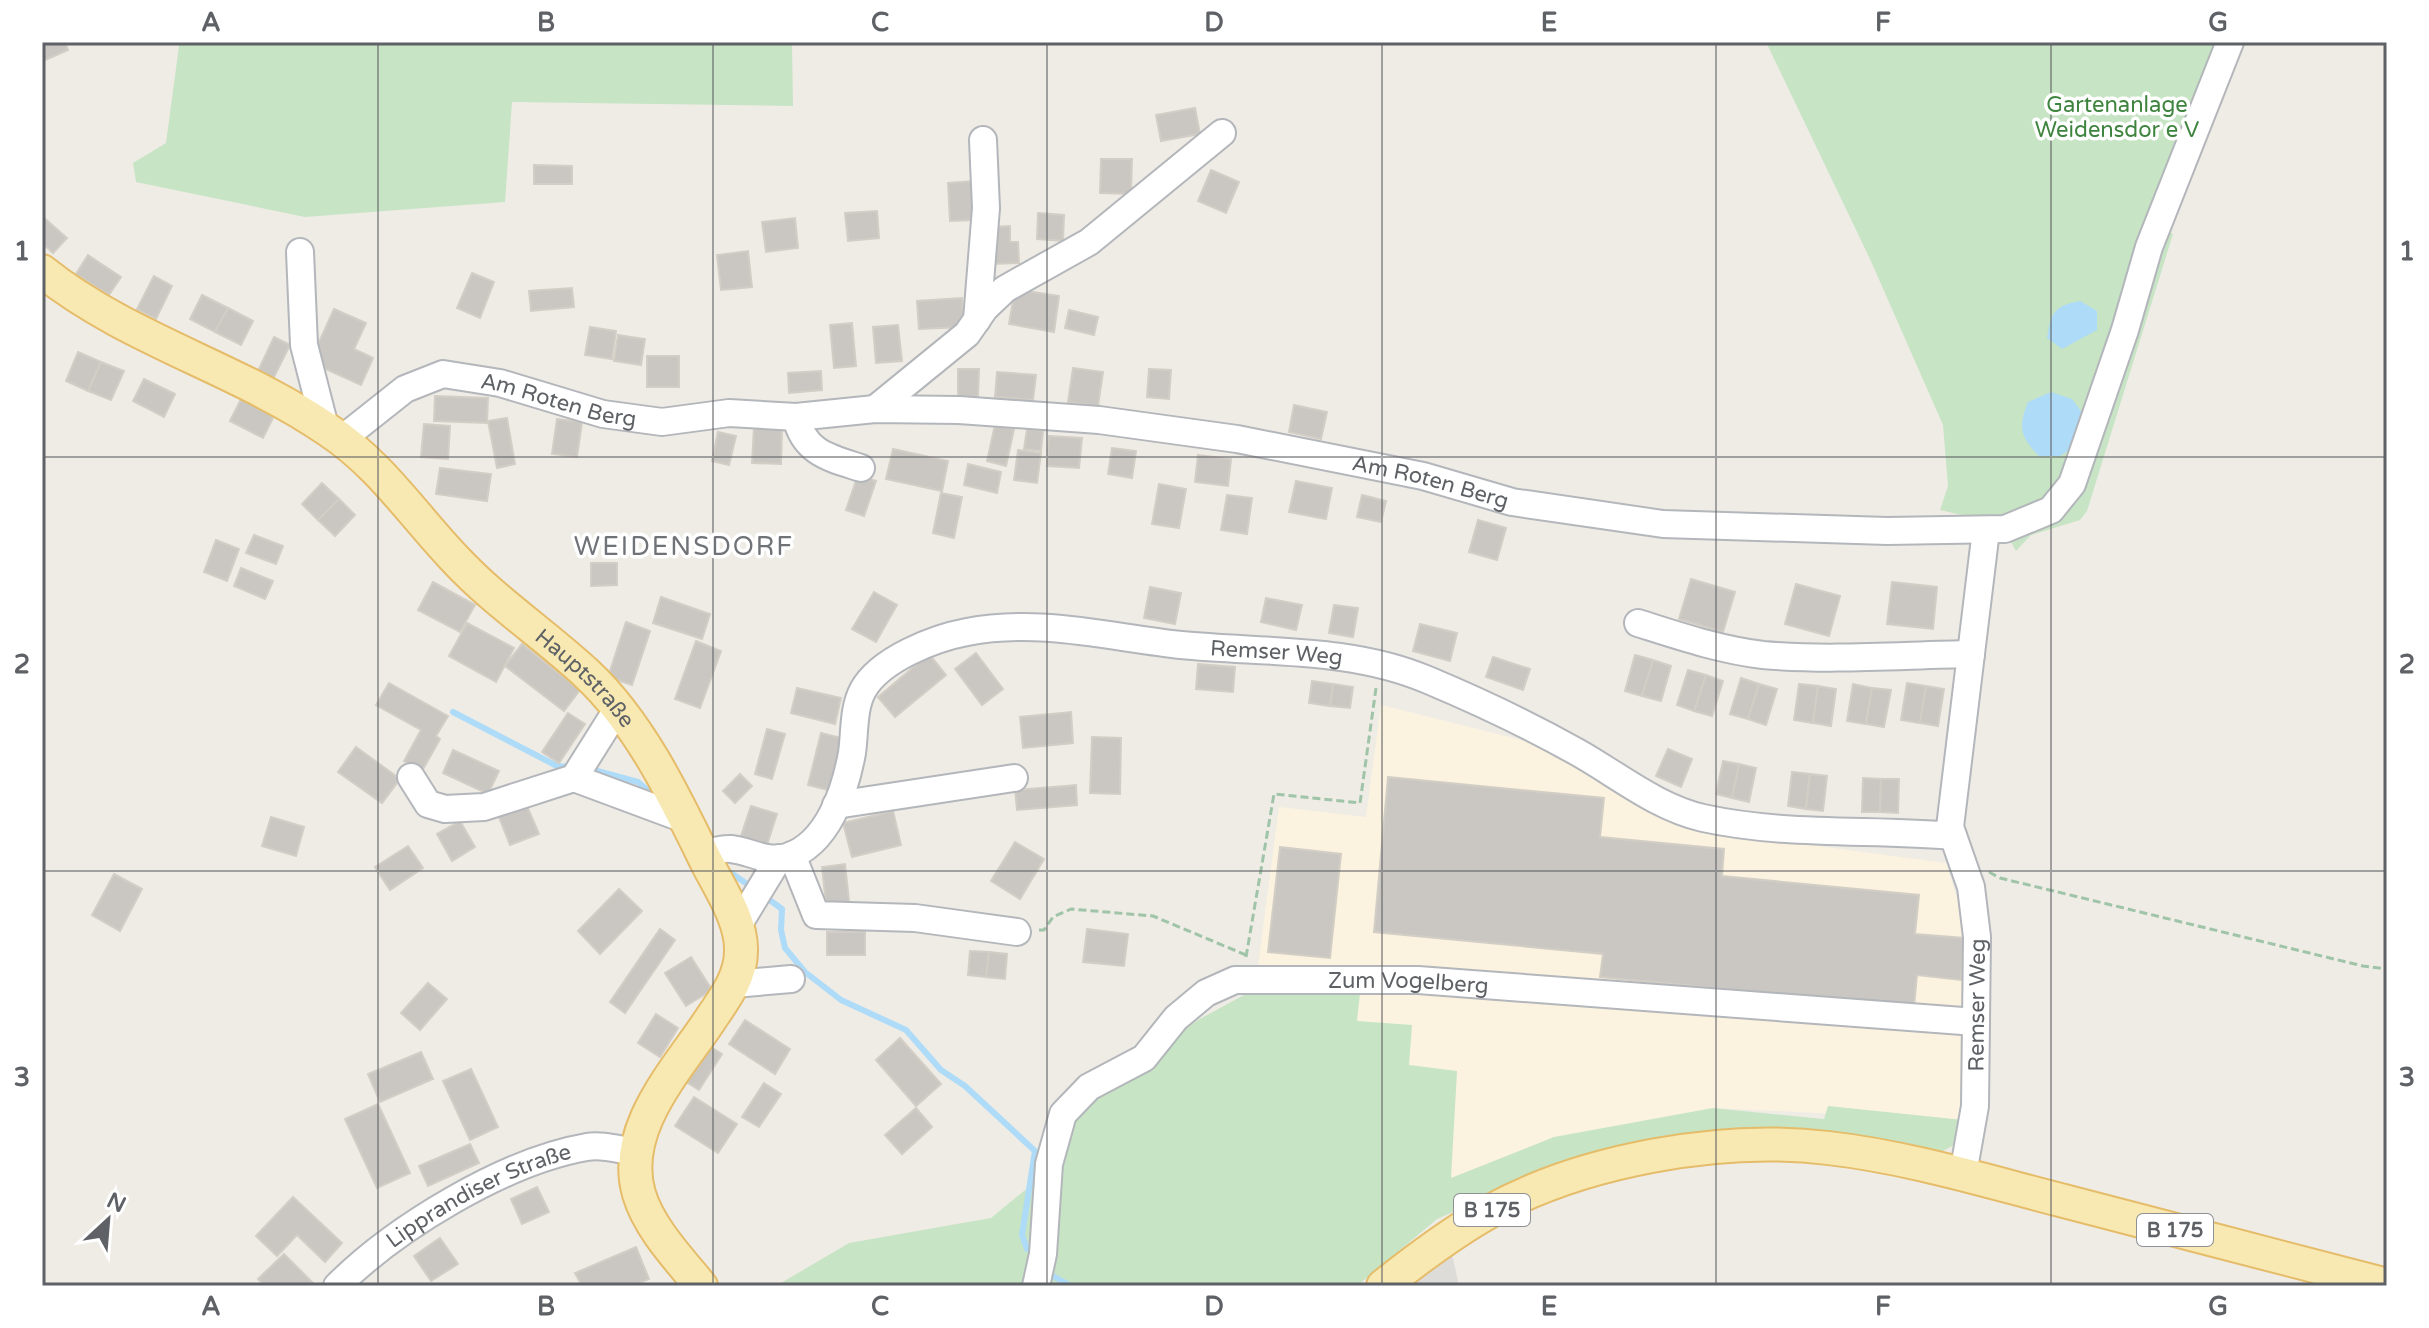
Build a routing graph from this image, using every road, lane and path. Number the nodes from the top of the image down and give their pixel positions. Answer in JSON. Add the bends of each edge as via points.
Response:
{"nodes":[{"id":1,"x":2230,"y":42,"type":"edge"},
{"id":2,"x":1222,"y":133,"type":"dead end"},
{"id":3,"x":983,"y":140,"type":"dead end"},
{"id":4,"x":300,"y":252,"type":"dead end"},
{"id":5,"x":42,"y":271,"type":"edge"},
{"id":6,"x":977,"y":320,"type":"junction"},
{"id":7,"x":875,"y":409,"type":"junction"},
{"id":8,"x":796,"y":417,"type":"junction"},
{"id":9,"x":334,"y":433,"type":"junction"},
{"id":10,"x":861,"y":468,"type":"dead end"},
{"id":11,"x":1986,"y":530,"type":"junction"},
{"id":12,"x":1638,"y":623,"type":"dead end"},
{"id":13,"x":1971,"y":654,"type":"junction"},
{"id":14,"x":1379,"y":665,"type":"junction"},
{"id":15,"x":618,"y":708,"type":"junction"},
{"id":16,"x":411,"y":777,"type":"dead end"},
{"id":17,"x":574,"y":778,"type":"junction"},
{"id":18,"x":1014,"y":778,"type":"dead end"},
{"id":19,"x":836,"y":805,"type":"junction"},
{"id":20,"x":687,"y":820,"type":"junction"},
{"id":21,"x":1957,"y":847,"type":"junction"},
{"id":22,"x":703,"y":854,"type":"junction"},
{"id":23,"x":786,"y":857,"type":"junction"},
{"id":24,"x":737,"y":927,"type":"junction"},
{"id":25,"x":1017,"y":932,"type":"joint"},
{"id":26,"x":1245,"y":967,"type":"junction"},
{"id":27,"x":2387,"y":969,"type":"edge"},
{"id":28,"x":791,"y":979,"type":"dead end"},
{"id":29,"x":734,"y":984,"type":"junction"},
{"id":30,"x":1976,"y":1022,"type":"junction"},
{"id":31,"x":636,"y":1152,"type":"junction"},
{"id":32,"x":1963,"y":1174,"type":"junction"},
{"id":33,"x":687,"y":1282,"type":"edge"},
{"id":34,"x":2387,"y":1285,"type":"edge"},
{"id":35,"x":337,"y":1286,"type":"edge"},
{"id":36,"x":1036,"y":1286,"type":"edge"},
{"id":37,"x":1383,"y":1286,"type":"edge"}],
"edges":[{"from":1,"to":11,"type":"street","name":"Am Roten Berg","via":[[2149,247],[2072,484],[2051,510],[2005,529]]},
{"from":2,"to":6,"type":"street","via":[[1089,242],[1005,289]]},
{"from":3,"to":6,"type":"street","via":[[986,208]]},
{"from":4,"to":9,"type":"street","via":[[304,345]]},
{"from":5,"to":9,"type":"main road","name":"Hauptstraße","via":[[112,318]]},
{"from":6,"to":7,"type":"street"},
{"from":7,"to":8,"type":"street","name":"Am Roten Berg"},
{"from":7,"to":11,"type":"street","name":"Am Roten Berg","via":[[1099,420],[1237,439],[1423,476],[1512,502],[1663,524]]},
{"from":8,"to":9,"type":"street","name":"Am Roten Berg","via":[[729,413],[662,422],[603,414],[500,383],[443,374],[405,389]]},
{"from":8,"to":10,"type":"street","via":[[799,433],[816,450]]},
{"from":9,"to":15,"type":"main road","name":"Hauptstraße","via":[[386,479],[482,586],[588,675]]},
{"from":11,"to":13,"type":"street","name":"Remser Weg"},
{"from":12,"to":13,"type":"street","via":[[1761,654]]},
{"from":13,"to":21,"type":"street","name":"Remser Weg","via":[[1950,827]]},
{"from":14,"to":19,"type":"street","name":"Remser Weg","via":[[1301,652],[1013,625],[944,636],[894,661],[861,692],[848,771]]},
{"from":14,"to":21,"type":"street","name":"Remser Weg","via":[[1428,680],[1522,723],[1652,798],[1701,817]]},
{"from":14,"to":26,"type":"path","via":[[1360,803],[1274,794]]},
{"from":15,"to":17,"type":"street"},
{"from":15,"to":20,"type":"main road","name":"Hauptstraße"},
{"from":16,"to":17,"type":"street","via":[[428,804],[460,810]]},
{"from":17,"to":20,"type":"street"},
{"from":18,"to":19,"type":"street"},
{"from":19,"to":23,"type":"street","name":"Remser Weg","via":[[815,840]]},
{"from":20,"to":22,"type":"main road","name":"Hauptstraße"},
{"from":21,"to":27,"type":"path","via":[[2000,878]]},
{"from":21,"to":30,"type":"street","name":"Remser Weg","via":[[1971,887],[1977,937]]},
{"from":22,"to":23,"type":"street","via":[[728,849],[769,859]]},
{"from":22,"to":24,"type":"main road","name":"Hauptstraße"},
{"from":23,"to":24,"type":"street","name":"Remser Weg"},
{"from":23,"to":25,"type":"street","via":[[816,915],[915,918]]},
{"from":24,"to":29,"type":"main road","name":"Hauptstraße","via":[[741,952]]},
{"from":25,"to":26,"type":"path","via":[[1044,930],[1053,917],[1071,909],[1153,916]]},
{"from":26,"to":30,"type":"street","name":"Zum Vogelberg"},
{"from":26,"to":36,"type":"street","name":"Zum Vogelberg","via":[[1176,1018],[1144,1058],[1089,1087],[1063,1114],[1049,1164]]},
{"from":28,"to":29,"type":"street"},
{"from":29,"to":31,"type":"main road","name":"Hauptstraße","via":[[651,1108]]},
{"from":30,"to":32,"type":"street","name":"Remser Weg","via":[[1975,1106]]},
{"from":31,"to":33,"type":"main road","name":"Hauptstraße","via":[[639,1196]]},
{"from":31,"to":35,"type":"street","name":"Lipprandiser Straße","via":[[589,1146],[507,1171],[439,1209],[360,1263]]},
{"from":32,"to":34,"type":"main road","number":"B 175"},
{"from":32,"to":37,"type":"main road","number":"B 175","via":[[1828,1148],[1761,1143],[1688,1150],[1550,1184],[1438,1242]]}]}
